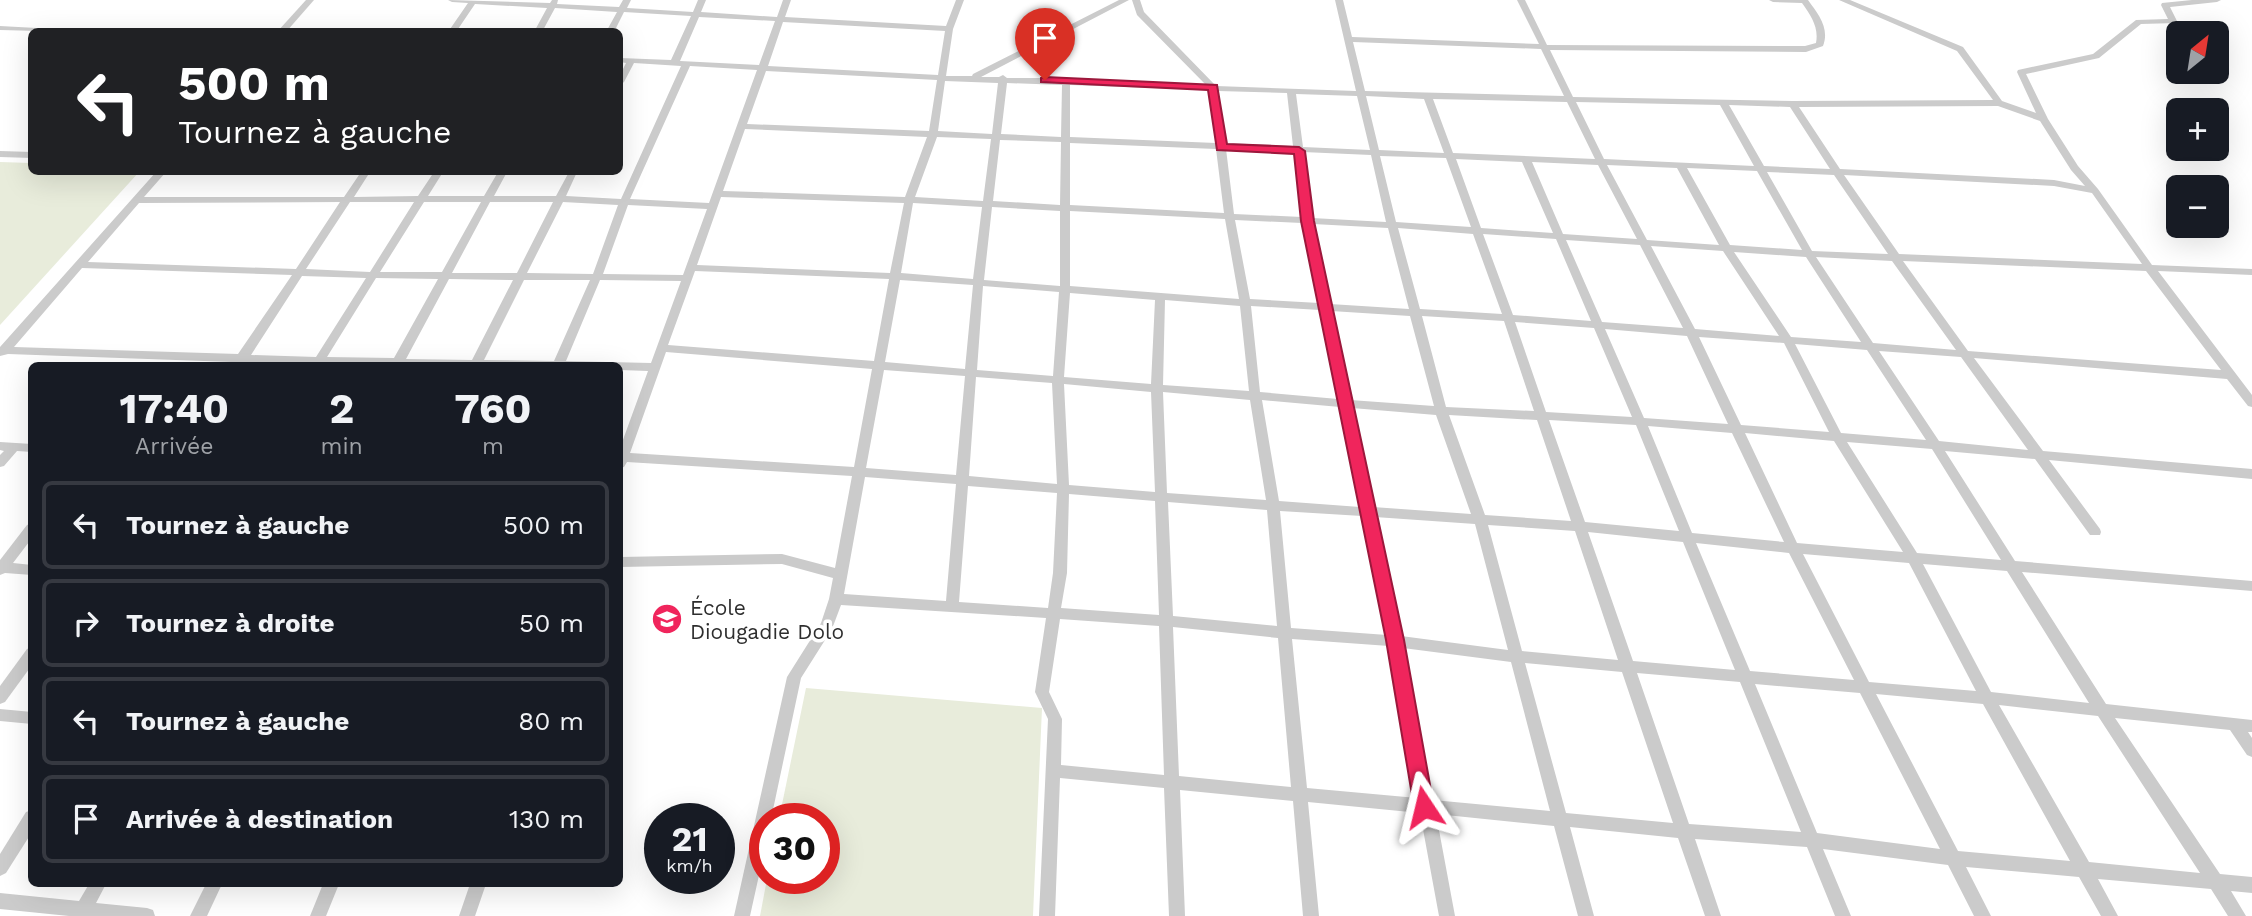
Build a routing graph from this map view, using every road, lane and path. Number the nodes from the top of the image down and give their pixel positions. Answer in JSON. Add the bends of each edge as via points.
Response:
{"nodes":[{"id":1,"x":310,"y":0,"type":"edge"},
{"id":2,"x":452,"y":0,"type":"edge"},
{"id":3,"x":627,"y":0,"type":"edge"},
{"id":4,"x":702,"y":0,"type":"edge"},
{"id":5,"x":787,"y":0,"type":"edge"},
{"id":6,"x":960,"y":0,"type":"edge"},
{"id":7,"x":1125,"y":0,"type":"edge"},
{"id":8,"x":1136,"y":0,"type":"edge"},
{"id":9,"x":1339,"y":0,"type":"edge"},
{"id":10,"x":1521,"y":0,"type":"edge"},
{"id":11,"x":1773,"y":0,"type":"edge"},
{"id":12,"x":1805,"y":0,"type":"edge"},
{"id":13,"x":1843,"y":0,"type":"edge"},
{"id":14,"x":2217,"y":0,"type":"edge"},
{"id":15,"x":474,"y":1,"type":"edge"},
{"id":16,"x":554,"y":3,"type":"edge"},
{"id":17,"x":622,"y":9,"type":"junction"},
{"id":18,"x":696,"y":13,"type":"junction"},
{"id":19,"x":781,"y":17,"type":"junction"},
{"id":20,"x":0,"y":28,"type":"edge"},
{"id":21,"x":285,"y":28,"type":"edge"},
{"id":22,"x":455,"y":28,"type":"edge"},
{"id":23,"x":540,"y":28,"type":"edge"},
{"id":24,"x":612,"y":28,"type":"edge"},
{"id":25,"x":948,"y":29,"type":"junction"},
{"id":26,"x":28,"y":30,"type":"edge"},
{"id":27,"x":1348,"y":39,"type":"junction"},
{"id":28,"x":1544,"y":47,"type":"junction"},
{"id":29,"x":623,"y":60,"type":"edge"},
{"id":30,"x":631,"y":61,"type":"junction"},
{"id":31,"x":675,"y":62,"type":"junction"},
{"id":32,"x":687,"y":63,"type":"junction"},
{"id":33,"x":762,"y":68,"type":"junction"},
{"id":34,"x":623,"y":76,"type":"edge"},
{"id":35,"x":943,"y":78,"type":"junction"},
{"id":36,"x":973,"y":78,"type":"junction"},
{"id":37,"x":1003,"y":78,"type":"junction"},
{"id":38,"x":1066,"y":81,"type":"junction"},
{"id":39,"x":1213,"y":87,"type":"junction"},
{"id":40,"x":1291,"y":90,"type":"junction"},
{"id":41,"x":1361,"y":93,"type":"junction"},
{"id":42,"x":1428,"y":96,"type":"junction"},
{"id":43,"x":1570,"y":100,"type":"junction"},
{"id":44,"x":1723,"y":103,"type":"junction"},
{"id":45,"x":1999,"y":103,"type":"junction"},
{"id":46,"x":1793,"y":104,"type":"junction"},
{"id":47,"x":2043,"y":119,"type":"junction"},
{"id":48,"x":741,"y":126,"type":"junction"},
{"id":49,"x":933,"y":134,"type":"junction"},
{"id":50,"x":995,"y":137,"type":"junction"},
{"id":51,"x":1065,"y":140,"type":"junction"},
{"id":52,"x":1222,"y":147,"type":"junction"},
{"id":53,"x":1299,"y":151,"type":"junction"},
{"id":54,"x":0,"y":154,"type":"edge"},
{"id":55,"x":1374,"y":154,"type":"junction"},
{"id":56,"x":28,"y":155,"type":"edge"},
{"id":57,"x":1450,"y":157,"type":"junction"},
{"id":58,"x":1526,"y":160,"type":"junction"},
{"id":59,"x":1601,"y":162,"type":"junction"},
{"id":60,"x":1681,"y":166,"type":"junction"},
{"id":61,"x":1762,"y":169,"type":"junction"},
{"id":62,"x":1835,"y":172,"type":"junction"},
{"id":63,"x":156,"y":175,"type":"edge"},
{"id":64,"x":158,"y":175,"type":"edge"},
{"id":65,"x":363,"y":175,"type":"edge"},
{"id":66,"x":436,"y":175,"type":"edge"},
{"id":67,"x":500,"y":175,"type":"edge"},
{"id":68,"x":571,"y":175,"type":"edge"},
{"id":69,"x":2095,"y":191,"type":"junction"},
{"id":70,"x":718,"y":194,"type":"junction"},
{"id":71,"x":486,"y":198,"type":"junction"},
{"id":72,"x":420,"y":199,"type":"junction"},
{"id":73,"x":559,"y":199,"type":"junction"},
{"id":74,"x":136,"y":200,"type":"junction"},
{"id":75,"x":909,"y":200,"type":"junction"},
{"id":76,"x":345,"y":201,"type":"junction"},
{"id":77,"x":192,"y":202,"type":"junction"},
{"id":78,"x":624,"y":202,"type":"junction"},
{"id":79,"x":988,"y":204,"type":"junction"},
{"id":80,"x":713,"y":206,"type":"junction"},
{"id":81,"x":1065,"y":208,"type":"junction"},
{"id":82,"x":1230,"y":218,"type":"junction"},
{"id":83,"x":1307,"y":221,"type":"junction"},
{"id":84,"x":1392,"y":225,"type":"junction"},
{"id":85,"x":1477,"y":230,"type":"junction"},
{"id":86,"x":1558,"y":236,"type":"junction"},
{"id":87,"x":1644,"y":242,"type":"junction"},
{"id":88,"x":1726,"y":248,"type":"junction"},
{"id":89,"x":1809,"y":254,"type":"junction"},
{"id":90,"x":1894,"y":257,"type":"junction"},
{"id":91,"x":79,"y":265,"type":"junction"},
{"id":92,"x":2148,"y":266,"type":"junction"},
{"id":93,"x":2252,"y":272,"type":"edge"},
{"id":94,"x":297,"y":273,"type":"junction"},
{"id":95,"x":688,"y":273,"type":"junction"},
{"id":96,"x":373,"y":275,"type":"junction"},
{"id":97,"x":447,"y":275,"type":"junction"},
{"id":98,"x":521,"y":275,"type":"junction"},
{"id":99,"x":597,"y":276,"type":"junction"},
{"id":100,"x":896,"y":276,"type":"junction"},
{"id":101,"x":978,"y":283,"type":"junction"},
{"id":102,"x":1065,"y":290,"type":"junction"},
{"id":103,"x":1160,"y":297,"type":"junction"},
{"id":104,"x":1245,"y":303,"type":"junction"},
{"id":105,"x":1327,"y":308,"type":"junction"},
{"id":106,"x":1415,"y":313,"type":"junction"},
{"id":107,"x":1509,"y":318,"type":"junction"},
{"id":108,"x":1598,"y":325,"type":"junction"},
{"id":109,"x":1691,"y":332,"type":"junction"},
{"id":110,"x":1787,"y":339,"type":"junction"},
{"id":111,"x":1869,"y":345,"type":"junction"},
{"id":112,"x":662,"y":348,"type":"junction"},
{"id":113,"x":2,"y":353,"type":"edge"},
{"id":114,"x":1965,"y":353,"type":"junction"},
{"id":115,"x":163,"y":355,"type":"junction"},
{"id":116,"x":158,"y":362,"type":"edge"},
{"id":117,"x":237,"y":362,"type":"edge"},
{"id":118,"x":318,"y":362,"type":"edge"},
{"id":119,"x":398,"y":362,"type":"edge"},
{"id":120,"x":476,"y":362,"type":"edge"},
{"id":121,"x":560,"y":362,"type":"edge"},
{"id":122,"x":878,"y":365,"type":"junction"},
{"id":123,"x":623,"y":366,"type":"edge"},
{"id":124,"x":654,"y":367,"type":"junction"},
{"id":125,"x":972,"y":372,"type":"junction"},
{"id":126,"x":2231,"y":375,"type":"junction"},
{"id":127,"x":1058,"y":380,"type":"junction"},
{"id":128,"x":1157,"y":388,"type":"junction"},
{"id":129,"x":1255,"y":396,"type":"junction"},
{"id":130,"x":2252,"y":403,"type":"edge"},
{"id":131,"x":1348,"y":404,"type":"junction"},
{"id":132,"x":1441,"y":411,"type":"junction"},
{"id":133,"x":1541,"y":415,"type":"junction"},
{"id":134,"x":1641,"y":424,"type":"junction"},
{"id":135,"x":1736,"y":429,"type":"junction"},
{"id":136,"x":1838,"y":438,"type":"junction"},
{"id":137,"x":1935,"y":445,"type":"junction"},
{"id":138,"x":7,"y":447,"type":"edge"},
{"id":139,"x":28,"y":448,"type":"edge"},
{"id":140,"x":623,"y":454,"type":"edge"},
{"id":141,"x":2040,"y":456,"type":"junction"},
{"id":142,"x":623,"y":460,"type":"edge"},
{"id":143,"x":0,"y":463,"type":"edge"},
{"id":144,"x":859,"y":472,"type":"junction"},
{"id":145,"x":2252,"y":474,"type":"edge"},
{"id":146,"x":962,"y":480,"type":"junction"},
{"id":147,"x":1063,"y":488,"type":"junction"},
{"id":148,"x":1161,"y":497,"type":"junction"},
{"id":149,"x":1273,"y":505,"type":"junction"},
{"id":150,"x":1369,"y":512,"type":"junction"},
{"id":151,"x":1480,"y":520,"type":"junction"},
{"id":152,"x":1578,"y":526,"type":"junction"},
{"id":153,"x":2095,"y":532,"type":"dead end"},
{"id":154,"x":28,"y":533,"type":"edge"},
{"id":155,"x":1686,"y":537,"type":"junction"},
{"id":156,"x":1793,"y":548,"type":"junction"},
{"id":157,"x":1912,"y":556,"type":"junction"},
{"id":158,"x":623,"y":562,"type":"edge"},
{"id":159,"x":2012,"y":567,"type":"junction"},
{"id":160,"x":1,"y":568,"type":"edge"},
{"id":161,"x":28,"y":570,"type":"edge"},
{"id":162,"x":840,"y":575,"type":"junction"},
{"id":163,"x":2252,"y":586,"type":"edge"},
{"id":164,"x":836,"y":599,"type":"junction"},
{"id":165,"x":952,"y":607,"type":"junction"},
{"id":166,"x":1056,"y":613,"type":"junction"},
{"id":167,"x":1167,"y":621,"type":"junction"},
{"id":168,"x":1286,"y":634,"type":"junction"},
{"id":169,"x":1395,"y":640,"type":"junction"},
{"id":170,"x":1518,"y":656,"type":"junction"},
{"id":171,"x":28,"y":659,"type":"edge"},
{"id":172,"x":1627,"y":666,"type":"junction"},
{"id":173,"x":1747,"y":678,"type":"junction"},
{"id":174,"x":1866,"y":688,"type":"junction"},
{"id":175,"x":0,"y":698,"type":"edge"},
{"id":176,"x":1987,"y":698,"type":"junction"},
{"id":177,"x":2102,"y":710,"type":"junction"},
{"id":178,"x":0,"y":715,"type":"edge"},
{"id":179,"x":28,"y":718,"type":"edge"},
{"id":180,"x":2235,"y":725,"type":"junction"},
{"id":181,"x":2252,"y":726,"type":"edge"},
{"id":182,"x":2252,"y":750,"type":"edge"},
{"id":183,"x":1054,"y":771,"type":"junction"},
{"id":184,"x":1174,"y":784,"type":"junction"},
{"id":185,"x":1300,"y":793,"type":"junction"},
{"id":186,"x":1424,"y":807,"type":"junction"},
{"id":187,"x":1560,"y":819,"type":"junction"},
{"id":188,"x":28,"y":823,"type":"edge"},
{"id":189,"x":1684,"y":831,"type":"junction"},
{"id":190,"x":1811,"y":840,"type":"junction"},
{"id":191,"x":1955,"y":858,"type":"junction"},
{"id":192,"x":0,"y":868,"type":"edge"},
{"id":193,"x":2085,"y":868,"type":"junction"},
{"id":194,"x":2216,"y":881,"type":"junction"},
{"id":195,"x":2252,"y":885,"type":"edge"},
{"id":196,"x":96,"y":887,"type":"edge"},
{"id":197,"x":212,"y":887,"type":"edge"},
{"id":198,"x":330,"y":887,"type":"edge"},
{"id":199,"x":477,"y":887,"type":"edge"},
{"id":200,"x":0,"y":901,"type":"edge"},
{"id":201,"x":82,"y":913,"type":"edge"},
{"id":202,"x":147,"y":916,"type":"edge"},
{"id":203,"x":198,"y":916,"type":"edge"},
{"id":204,"x":318,"y":916,"type":"edge"},
{"id":205,"x":467,"y":916,"type":"edge"},
{"id":206,"x":742,"y":916,"type":"edge"},
{"id":207,"x":1047,"y":916,"type":"edge"},
{"id":208,"x":1177,"y":916,"type":"edge"},
{"id":209,"x":1311,"y":916,"type":"edge"},
{"id":210,"x":1447,"y":916,"type":"edge"},
{"id":211,"x":1586,"y":916,"type":"edge"},
{"id":212,"x":1713,"y":916,"type":"edge"},
{"id":213,"x":1843,"y":916,"type":"edge"},
{"id":214,"x":1983,"y":916,"type":"edge"},
{"id":215,"x":2110,"y":916,"type":"edge"},
{"id":216,"x":2238,"y":916,"type":"edge"}],
"edges":[{"from":1,"to":21,"type":"street"},
{"from":2,"to":15,"type":"street"},
{"from":3,"to":17,"type":"street"},
{"from":4,"to":18,"type":"street"},
{"from":5,"to":19,"type":"street"},
{"from":6,"to":25,"type":"street"},
{"from":7,"to":36,"type":"street"},
{"from":8,"to":39,"type":"street","via":[[1140,13]]},
{"from":9,"to":27,"type":"street"},
{"from":10,"to":28,"type":"street"},
{"from":11,"to":12,"type":"street"},
{"from":12,"to":28,"type":"street","via":[[1823,37],[1820,44],[1806,49]]},
{"from":13,"to":45,"type":"street","via":[[1960,49]]},
{"from":14,"to":47,"type":"street","via":[[2165,5],[2173,21],[2138,22],[2096,56],[2021,72]]},
{"from":15,"to":16,"type":"street"},
{"from":15,"to":22,"type":"street"},
{"from":16,"to":17,"type":"street"},
{"from":16,"to":23,"type":"street"},
{"from":17,"to":18,"type":"street"},
{"from":17,"to":24,"type":"street"},
{"from":18,"to":19,"type":"street"},
{"from":18,"to":31,"type":"street"},
{"from":19,"to":25,"type":"street"},
{"from":19,"to":33,"type":"street"},
{"from":20,"to":26,"type":"street"},
{"from":25,"to":35,"type":"street"},
{"from":27,"to":28,"type":"street"},
{"from":27,"to":41,"type":"street"},
{"from":28,"to":43,"type":"street"},
{"from":29,"to":30,"type":"street"},
{"from":30,"to":31,"type":"street"},
{"from":30,"to":34,"type":"street"},
{"from":31,"to":32,"type":"street"},
{"from":32,"to":33,"type":"street"},
{"from":32,"to":78,"type":"street"},
{"from":33,"to":35,"type":"street"},
{"from":33,"to":48,"type":"street"},
{"from":35,"to":36,"type":"street"},
{"from":35,"to":49,"type":"street"},
{"from":36,"to":37,"type":"street"},
{"from":37,"to":38,"type":"street"},
{"from":37,"to":50,"type":"street"},
{"from":38,"to":39,"type":"street"},
{"from":38,"to":51,"type":"street"},
{"from":39,"to":40,"type":"street"},
{"from":39,"to":52,"type":"street"},
{"from":40,"to":41,"type":"street"},
{"from":40,"to":53,"type":"street"},
{"from":41,"to":42,"type":"street"},
{"from":41,"to":55,"type":"street"},
{"from":42,"to":43,"type":"street"},
{"from":42,"to":57,"type":"street"},
{"from":43,"to":44,"type":"street"},
{"from":43,"to":59,"type":"street"},
{"from":44,"to":46,"type":"street"},
{"from":44,"to":61,"type":"street"},
{"from":45,"to":46,"type":"street"},
{"from":45,"to":47,"type":"street"},
{"from":46,"to":62,"type":"street"},
{"from":47,"to":69,"type":"street","via":[[2074,168]]},
{"from":48,"to":49,"type":"street"},
{"from":48,"to":70,"type":"street"},
{"from":49,"to":50,"type":"street"},
{"from":49,"to":75,"type":"street"},
{"from":50,"to":51,"type":"street"},
{"from":50,"to":79,"type":"street"},
{"from":51,"to":52,"type":"street"},
{"from":51,"to":81,"type":"street"},
{"from":52,"to":53,"type":"street"},
{"from":52,"to":82,"type":"street"},
{"from":53,"to":55,"type":"street"},
{"from":53,"to":83,"type":"street"},
{"from":54,"to":56,"type":"street"},
{"from":55,"to":57,"type":"street"},
{"from":55,"to":84,"type":"street"},
{"from":57,"to":58,"type":"street"},
{"from":57,"to":85,"type":"street"},
{"from":58,"to":59,"type":"street"},
{"from":58,"to":86,"type":"street"},
{"from":59,"to":60,"type":"street"},
{"from":59,"to":87,"type":"street"},
{"from":60,"to":61,"type":"street"},
{"from":60,"to":88,"type":"street"},
{"from":61,"to":62,"type":"street"},
{"from":61,"to":89,"type":"street"},
{"from":62,"to":69,"type":"street","via":[[2054,183]]},
{"from":62,"to":90,"type":"street"},
{"from":63,"to":74,"type":"street"},
{"from":64,"to":77,"type":"street","via":[[162,194]]},
{"from":65,"to":76,"type":"street"},
{"from":66,"to":72,"type":"street"},
{"from":67,"to":71,"type":"street"},
{"from":68,"to":73,"type":"street"},
{"from":69,"to":92,"type":"street"},
{"from":70,"to":75,"type":"street"},
{"from":70,"to":80,"type":"street"},
{"from":71,"to":72,"type":"street"},
{"from":71,"to":73,"type":"street"},
{"from":71,"to":97,"type":"street"},
{"from":72,"to":76,"type":"street"},
{"from":72,"to":96,"type":"street"},
{"from":73,"to":78,"type":"street"},
{"from":73,"to":98,"type":"street"},
{"from":74,"to":77,"type":"street"},
{"from":74,"to":91,"type":"street"},
{"from":75,"to":79,"type":"street"},
{"from":75,"to":100,"type":"street"},
{"from":76,"to":77,"type":"street"},
{"from":76,"to":94,"type":"street"},
{"from":78,"to":80,"type":"street"},
{"from":78,"to":99,"type":"street"},
{"from":79,"to":81,"type":"street"},
{"from":79,"to":101,"type":"street"},
{"from":80,"to":95,"type":"street"},
{"from":81,"to":82,"type":"street"},
{"from":81,"to":102,"type":"street"},
{"from":82,"to":83,"type":"street"},
{"from":82,"to":104,"type":"street"},
{"from":83,"to":84,"type":"street"},
{"from":83,"to":105,"type":"street"},
{"from":84,"to":85,"type":"street"},
{"from":84,"to":106,"type":"street"},
{"from":85,"to":86,"type":"street"},
{"from":85,"to":107,"type":"street"},
{"from":86,"to":87,"type":"street"},
{"from":86,"to":108,"type":"street"},
{"from":87,"to":88,"type":"street"},
{"from":87,"to":109,"type":"street"},
{"from":88,"to":89,"type":"street"},
{"from":88,"to":110,"type":"street"},
{"from":89,"to":90,"type":"street"},
{"from":89,"to":111,"type":"street"},
{"from":90,"to":92,"type":"street"},
{"from":90,"to":114,"type":"street"},
{"from":91,"to":94,"type":"street"},
{"from":91,"to":113,"type":"street"},
{"from":92,"to":93,"type":"street"},
{"from":92,"to":126,"type":"street"},
{"from":94,"to":96,"type":"street"},
{"from":94,"to":117,"type":"street"},
{"from":95,"to":99,"type":"street"},
{"from":95,"to":100,"type":"street"},
{"from":95,"to":112,"type":"street"},
{"from":96,"to":97,"type":"street"},
{"from":96,"to":118,"type":"street"},
{"from":97,"to":98,"type":"street"},
{"from":97,"to":119,"type":"street"},
{"from":98,"to":99,"type":"street"},
{"from":98,"to":120,"type":"street"},
{"from":99,"to":121,"type":"street"},
{"from":100,"to":101,"type":"street"},
{"from":100,"to":122,"type":"street"},
{"from":101,"to":102,"type":"street"},
{"from":101,"to":125,"type":"street"},
{"from":102,"to":103,"type":"street"},
{"from":102,"to":127,"type":"street"},
{"from":103,"to":104,"type":"street"},
{"from":103,"to":128,"type":"street"},
{"from":104,"to":105,"type":"street"},
{"from":104,"to":129,"type":"street"},
{"from":105,"to":106,"type":"street"},
{"from":105,"to":131,"type":"street"},
{"from":106,"to":107,"type":"street"},
{"from":106,"to":132,"type":"street"},
{"from":107,"to":108,"type":"street"},
{"from":107,"to":133,"type":"street"},
{"from":108,"to":109,"type":"street"},
{"from":108,"to":134,"type":"street"},
{"from":109,"to":110,"type":"street"},
{"from":109,"to":135,"type":"street"},
{"from":110,"to":111,"type":"street"},
{"from":110,"to":136,"type":"street"},
{"from":111,"to":114,"type":"street"},
{"from":111,"to":137,"type":"street"},
{"from":112,"to":122,"type":"street"},
{"from":112,"to":124,"type":"street"},
{"from":113,"to":115,"type":"street"},
{"from":114,"to":126,"type":"street"},
{"from":114,"to":141,"type":"street"},
{"from":115,"to":116,"type":"street"},
{"from":115,"to":117,"type":"street"},
{"from":122,"to":125,"type":"street"},
{"from":122,"to":144,"type":"street"},
{"from":123,"to":124,"type":"street"},
{"from":124,"to":140,"type":"street"},
{"from":125,"to":127,"type":"street"},
{"from":125,"to":146,"type":"street"},
{"from":126,"to":130,"type":"street"},
{"from":127,"to":128,"type":"street"},
{"from":127,"to":147,"type":"street"},
{"from":128,"to":129,"type":"street"},
{"from":128,"to":148,"type":"street"},
{"from":129,"to":131,"type":"street"},
{"from":129,"to":149,"type":"street"},
{"from":131,"to":132,"type":"street"},
{"from":131,"to":150,"type":"street"},
{"from":132,"to":133,"type":"street"},
{"from":132,"to":151,"type":"street"},
{"from":133,"to":134,"type":"street"},
{"from":133,"to":152,"type":"street"},
{"from":134,"to":135,"type":"street"},
{"from":134,"to":155,"type":"street"},
{"from":135,"to":136,"type":"street"},
{"from":135,"to":156,"type":"street"},
{"from":136,"to":137,"type":"street"},
{"from":136,"to":157,"type":"street"},
{"from":137,"to":141,"type":"street"},
{"from":137,"to":159,"type":"street"},
{"from":138,"to":139,"type":"street"},
{"from":138,"to":143,"type":"street"},
{"from":141,"to":145,"type":"street"},
{"from":141,"to":153,"type":"street"},
{"from":142,"to":144,"type":"street"},
{"from":144,"to":146,"type":"street"},
{"from":144,"to":162,"type":"street"},
{"from":146,"to":147,"type":"street"},
{"from":146,"to":165,"type":"street"},
{"from":147,"to":148,"type":"street"},
{"from":147,"to":166,"type":"street"},
{"from":148,"to":149,"type":"street"},
{"from":148,"to":167,"type":"street"},
{"from":149,"to":150,"type":"street"},
{"from":149,"to":168,"type":"street"},
{"from":150,"to":151,"type":"street"},
{"from":150,"to":169,"type":"street"},
{"from":151,"to":152,"type":"street"},
{"from":151,"to":170,"type":"street"},
{"from":152,"to":155,"type":"street"},
{"from":152,"to":172,"type":"street"},
{"from":154,"to":160,"type":"street"},
{"from":155,"to":156,"type":"street"},
{"from":155,"to":173,"type":"street"},
{"from":156,"to":157,"type":"street"},
{"from":156,"to":174,"type":"street"},
{"from":157,"to":159,"type":"street"},
{"from":157,"to":176,"type":"street"},
{"from":158,"to":162,"type":"street","via":[[782,559]]},
{"from":159,"to":163,"type":"street"},
{"from":159,"to":177,"type":"street"},
{"from":160,"to":161,"type":"street"},
{"from":162,"to":164,"type":"street"},
{"from":164,"to":165,"type":"street"},
{"from":164,"to":206,"type":"street","via":[[827,625],[794,677]]},
{"from":165,"to":166,"type":"street"},
{"from":166,"to":167,"type":"street"},
{"from":166,"to":183,"type":"street","via":[[1042,692],[1055,719]]},
{"from":167,"to":168,"type":"street"},
{"from":167,"to":184,"type":"street"},
{"from":168,"to":169,"type":"street"},
{"from":168,"to":185,"type":"street"},
{"from":169,"to":170,"type":"street"},
{"from":169,"to":186,"type":"street"},
{"from":170,"to":172,"type":"street"},
{"from":170,"to":187,"type":"street"},
{"from":171,"to":175,"type":"street"},
{"from":172,"to":173,"type":"street"},
{"from":172,"to":189,"type":"street"},
{"from":173,"to":174,"type":"street"},
{"from":173,"to":190,"type":"street"},
{"from":174,"to":176,"type":"street"},
{"from":174,"to":191,"type":"street"},
{"from":176,"to":177,"type":"street"},
{"from":176,"to":193,"type":"street"},
{"from":177,"to":180,"type":"street"},
{"from":177,"to":194,"type":"street"},
{"from":178,"to":179,"type":"street"},
{"from":180,"to":181,"type":"street"},
{"from":180,"to":182,"type":"street"},
{"from":183,"to":184,"type":"street"},
{"from":183,"to":207,"type":"street"},
{"from":184,"to":185,"type":"street"},
{"from":184,"to":208,"type":"street"},
{"from":185,"to":186,"type":"street"},
{"from":185,"to":209,"type":"street"},
{"from":186,"to":187,"type":"street"},
{"from":186,"to":210,"type":"street"},
{"from":187,"to":189,"type":"street"},
{"from":187,"to":211,"type":"street"},
{"from":188,"to":192,"type":"street"},
{"from":189,"to":190,"type":"street"},
{"from":189,"to":212,"type":"street"},
{"from":190,"to":191,"type":"street"},
{"from":190,"to":213,"type":"street"},
{"from":191,"to":193,"type":"street"},
{"from":191,"to":214,"type":"street"},
{"from":193,"to":194,"type":"street"},
{"from":193,"to":215,"type":"street"},
{"from":194,"to":195,"type":"street"},
{"from":194,"to":216,"type":"street"},
{"from":196,"to":201,"type":"street"},
{"from":197,"to":203,"type":"street"},
{"from":198,"to":204,"type":"street"},
{"from":199,"to":205,"type":"street"},
{"from":200,"to":201,"type":"street"},
{"from":201,"to":202,"type":"street"}]}
